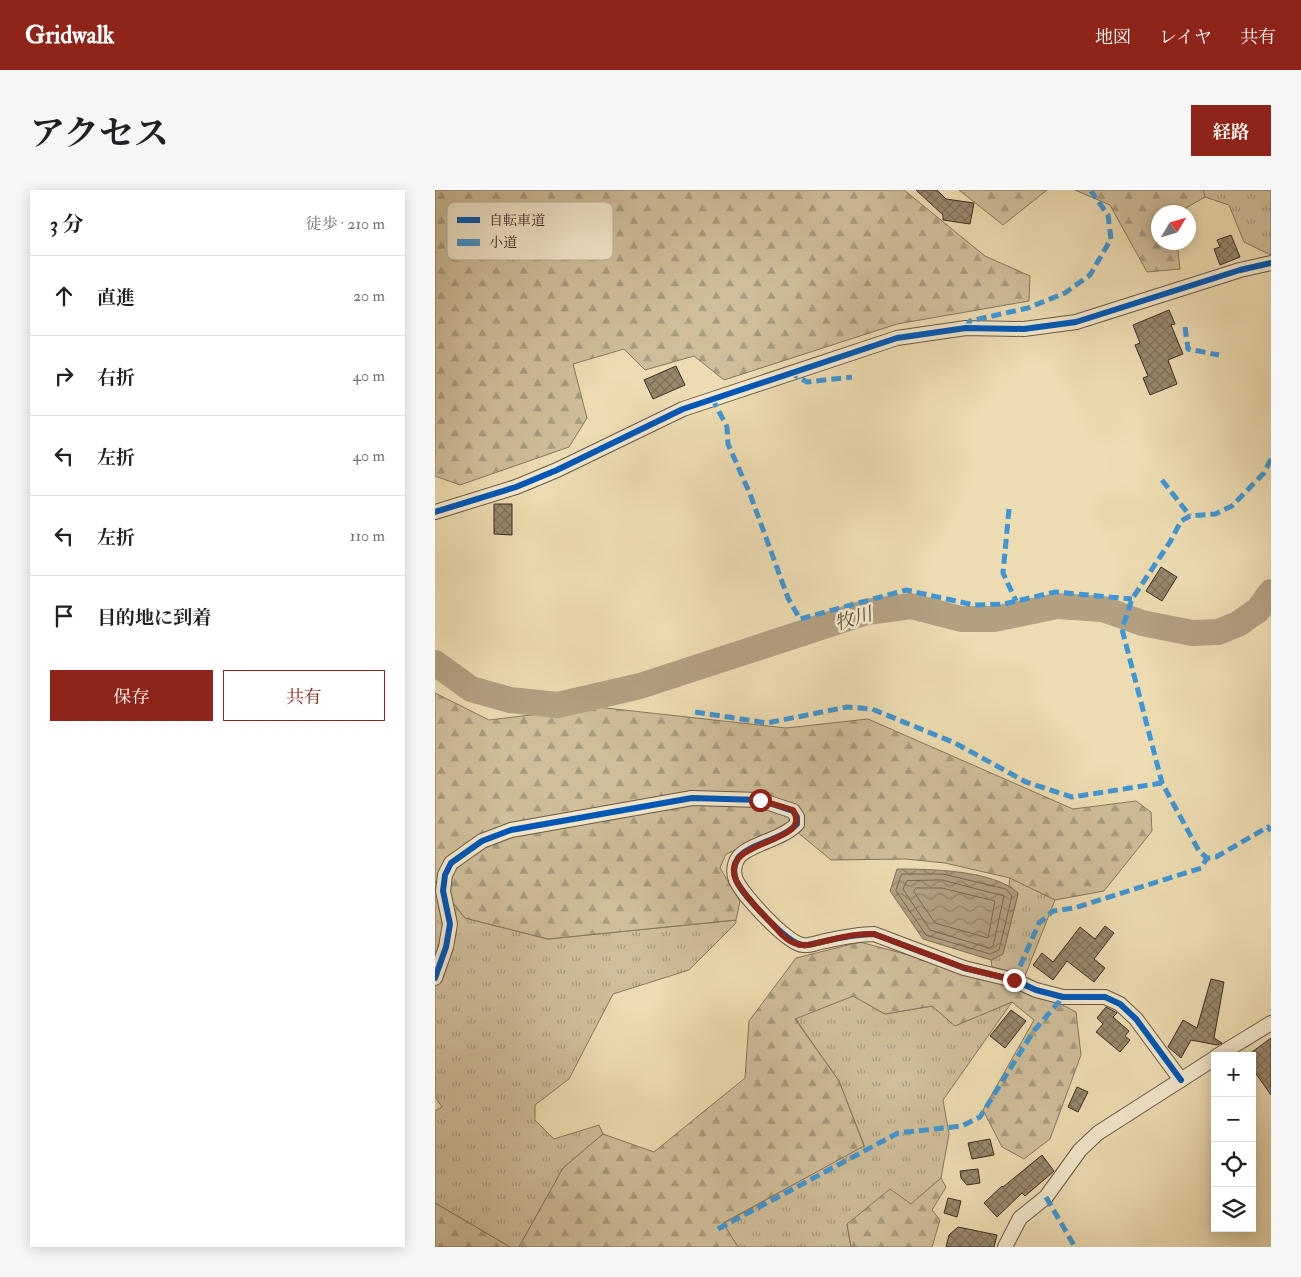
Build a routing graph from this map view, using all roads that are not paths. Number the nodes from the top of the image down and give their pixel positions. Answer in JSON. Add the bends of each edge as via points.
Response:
{"nodes":[{"id":1,"x":1271,"y":263,"type":"edge"},
{"id":2,"x":435,"y":512,"type":"edge"},
{"id":3,"x":435,"y":978,"type":"edge"},
{"id":4,"x":1271,"y":1023,"type":"edge"},
{"id":5,"x":1224,"y":1052,"type":"edge"},
{"id":6,"x":1211,"y":1060,"type":"edge"},
{"id":7,"x":1181,"y":1080,"type":"junction"},
{"id":8,"x":1005,"y":1247,"type":"edge"}],
"edges":[{"from":1,"to":2,"type":"street","via":[[1076,322],[1024,330],[966,328],[897,338],[683,408],[557,470],[516,487]]},
{"from":3,"to":7,"type":"street","via":[[450,924],[443,890],[445,875],[451,863],[482,841],[511,830],[692,798],[760,800],[793,810],[797,824],[789,832],[738,858],[733,870],[736,882],[779,933],[791,942],[803,945],[874,934],[1036,990],[1063,997],[1105,997],[1120,1004],[1137,1019]]},
{"from":4,"to":5,"type":"street"},
{"from":6,"to":7,"type":"street"},
{"from":7,"to":8,"type":"street","via":[[1098,1133],[1080,1150],[1045,1197],[1020,1218]]}]}
